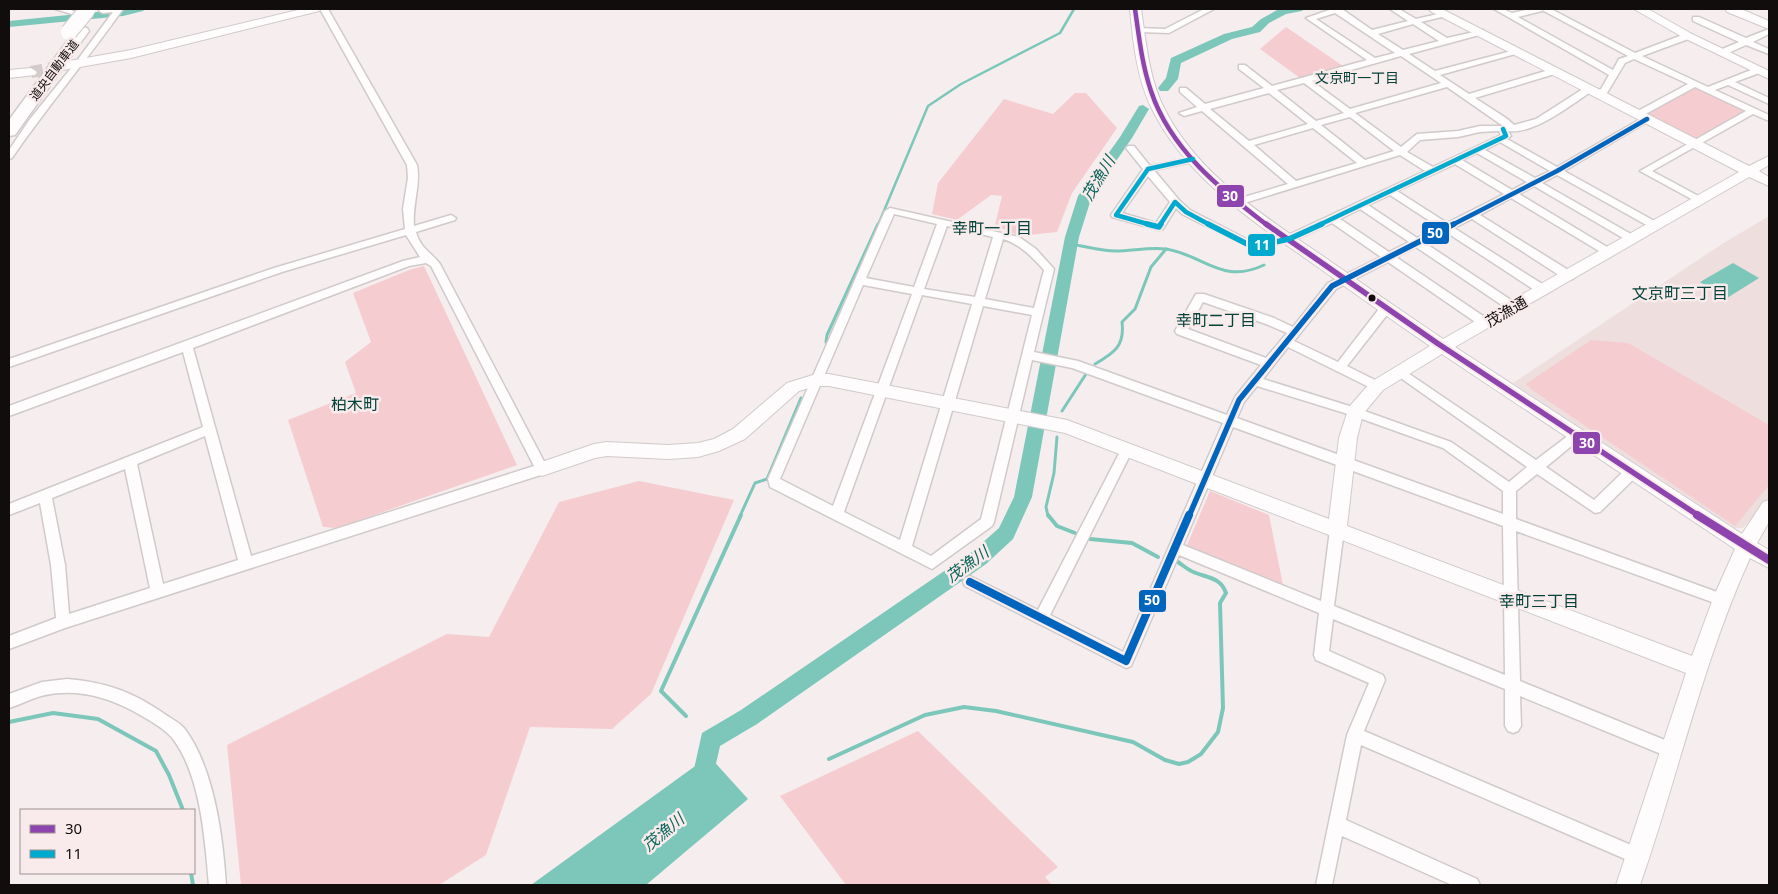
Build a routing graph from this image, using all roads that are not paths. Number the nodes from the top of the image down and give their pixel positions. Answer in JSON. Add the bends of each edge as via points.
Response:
{"nodes":[{"id":1,"x":59,"y":9,"type":"edge"},
{"id":2,"x":119,"y":9,"type":"edge"},
{"id":3,"x":315,"y":9,"type":"edge"},
{"id":4,"x":324,"y":9,"type":"edge"},
{"id":5,"x":1135,"y":9,"type":"edge"},
{"id":6,"x":1210,"y":9,"type":"edge"},
{"id":7,"x":1337,"y":9,"type":"edge"},
{"id":8,"x":1394,"y":9,"type":"edge"},
{"id":9,"x":1498,"y":9,"type":"edge"},
{"id":10,"x":1539,"y":9,"type":"edge"},
{"id":11,"x":1545,"y":9,"type":"edge"},
{"id":12,"x":1640,"y":9,"type":"edge"},
{"id":13,"x":1731,"y":9,"type":"edge"},
{"id":14,"x":90,"y":10,"type":"edge"},
{"id":15,"x":1439,"y":11,"type":"edge"},
{"id":16,"x":1511,"y":16,"type":"junction"},
{"id":17,"x":1696,"y":19,"type":"dead end"},
{"id":18,"x":1413,"y":21,"type":"junction"},
{"id":19,"x":1769,"y":26,"type":"edge"},
{"id":20,"x":1139,"y":30,"type":"junction"},
{"id":21,"x":75,"y":31,"type":"junction"},
{"id":22,"x":1769,"y":31,"type":"edge"},
{"id":23,"x":1480,"y":32,"type":"junction"},
{"id":24,"x":1370,"y":33,"type":"junction"},
{"id":25,"x":1688,"y":36,"type":"junction"},
{"id":26,"x":1446,"y":41,"type":"junction"},
{"id":27,"x":1746,"y":42,"type":"junction"},
{"id":28,"x":1516,"y":51,"type":"junction"},
{"id":29,"x":1723,"y":52,"type":"junction"},
{"id":30,"x":1769,"y":52,"type":"edge"},
{"id":31,"x":1401,"y":53,"type":"junction"},
{"id":32,"x":1634,"y":56,"type":"junction"},
{"id":33,"x":1372,"y":61,"type":"junction"},
{"id":34,"x":79,"y":64,"type":"junction"},
{"id":35,"x":63,"y":66,"type":"tunnel mouth"},
{"id":36,"x":1242,"y":68,"type":"dead end"},
{"id":37,"x":1555,"y":71,"type":"junction"},
{"id":38,"x":31,"y":72,"type":"tunnel mouth"},
{"id":39,"x":1764,"y":72,"type":"edge"},
{"id":40,"x":9,"y":74,"type":"edge"},
{"id":41,"x":1434,"y":74,"type":"junction"},
{"id":42,"x":1614,"y":74,"type":"junction"},
{"id":43,"x":1305,"y":79,"type":"junction"},
{"id":44,"x":1728,"y":82,"type":"junction"},
{"id":45,"x":1448,"y":84,"type":"junction"},
{"id":46,"x":1694,"y":84,"type":"junction"},
{"id":47,"x":1183,"y":90,"type":"dead end"},
{"id":48,"x":1269,"y":90,"type":"junction"},
{"id":49,"x":1707,"y":90,"type":"junction"},
{"id":50,"x":1594,"y":91,"type":"junction"},
{"id":51,"x":1468,"y":97,"type":"junction"},
{"id":52,"x":1769,"y":101,"type":"edge"},
{"id":53,"x":1205,"y":108,"type":"junction"},
{"id":54,"x":1752,"y":111,"type":"junction"},
{"id":55,"x":9,"y":112,"type":"edge"},
{"id":56,"x":1184,"y":112,"type":"dead end"},
{"id":57,"x":1350,"y":113,"type":"junction"},
{"id":58,"x":1643,"y":117,"type":"junction"},
{"id":59,"x":1769,"y":118,"type":"edge"},
{"id":60,"x":1315,"y":125,"type":"junction"},
{"id":61,"x":9,"y":131,"type":"edge"},
{"id":62,"x":1505,"y":132,"type":"junction"},
{"id":63,"x":1248,"y":144,"type":"junction"},
{"id":64,"x":1696,"y":144,"type":"junction"},
{"id":65,"x":1131,"y":148,"type":"dead end"},
{"id":66,"x":1477,"y":149,"type":"junction"},
{"id":67,"x":1401,"y":152,"type":"junction"},
{"id":68,"x":9,"y":156,"type":"edge"},
{"id":69,"x":1193,"y":159,"type":"junction"},
{"id":70,"x":1454,"y":160,"type":"junction"},
{"id":71,"x":1769,"y":160,"type":"edge"},
{"id":72,"x":1363,"y":163,"type":"junction"},
{"id":73,"x":1148,"y":169,"type":"junction"},
{"id":74,"x":1432,"y":171,"type":"junction"},
{"id":75,"x":1557,"y":171,"type":"junction"},
{"id":76,"x":1748,"y":171,"type":"junction"},
{"id":77,"x":1535,"y":182,"type":"junction"},
{"id":78,"x":1769,"y":182,"type":"edge"},
{"id":79,"x":1295,"y":185,"type":"junction"},
{"id":80,"x":1390,"y":191,"type":"junction"},
{"id":81,"x":1511,"y":195,"type":"junction"},
{"id":82,"x":1699,"y":199,"type":"junction"},
{"id":83,"x":1175,"y":202,"type":"junction"},
{"id":84,"x":1238,"y":202,"type":"junction"},
{"id":85,"x":1361,"y":205,"type":"junction"},
{"id":86,"x":1473,"y":215,"type":"junction"},
{"id":87,"x":451,"y":218,"type":"dead end"},
{"id":88,"x":1333,"y":219,"type":"junction"},
{"id":89,"x":943,"y":222,"type":"junction"},
{"id":90,"x":1654,"y":225,"type":"junction"},
{"id":91,"x":1447,"y":227,"type":"junction"},
{"id":92,"x":409,"y":231,"type":"junction"},
{"id":93,"x":999,"y":235,"type":"junction"},
{"id":94,"x":1289,"y":239,"type":"junction"},
{"id":95,"x":1632,"y":239,"type":"junction"},
{"id":96,"x":1418,"y":243,"type":"junction"},
{"id":97,"x":1608,"y":252,"type":"junction"},
{"id":98,"x":1389,"y":257,"type":"junction"},
{"id":99,"x":428,"y":259,"type":"junction"},
{"id":100,"x":1569,"y":276,"type":"junction"},
{"id":101,"x":1346,"y":280,"type":"junction"},
{"id":102,"x":860,"y":281,"type":"junction"},
{"id":103,"x":1543,"y":290,"type":"junction"},
{"id":104,"x":918,"y":291,"type":"junction"},
{"id":105,"x":980,"y":302,"type":"junction"},
{"id":106,"x":1513,"y":307,"type":"junction"},
{"id":107,"x":1386,"y":308,"type":"junction"},
{"id":108,"x":1037,"y":312,"type":"junction"},
{"id":109,"x":1485,"y":323,"type":"junction"},
{"id":110,"x":1291,"y":337,"type":"junction"},
{"id":111,"x":187,"y":346,"type":"junction"},
{"id":112,"x":1443,"y":347,"type":"junction"},
{"id":113,"x":1031,"y":356,"type":"junction"},
{"id":114,"x":9,"y":363,"type":"edge"},
{"id":115,"x":1269,"y":364,"type":"junction"},
{"id":116,"x":1340,"y":368,"type":"junction"},
{"id":117,"x":1399,"y":371,"type":"junction"},
{"id":118,"x":816,"y":380,"type":"junction"},
{"id":119,"x":1255,"y":380,"type":"junction"},
{"id":120,"x":1377,"y":386,"type":"junction"},
{"id":121,"x":883,"y":391,"type":"junction"},
{"id":122,"x":948,"y":403,"type":"junction"},
{"id":123,"x":9,"y":411,"type":"edge"},
{"id":124,"x":1355,"y":412,"type":"junction"},
{"id":125,"x":1016,"y":417,"type":"junction"},
{"id":126,"x":1231,"y":422,"type":"junction"},
{"id":127,"x":210,"y":429,"type":"junction"},
{"id":128,"x":1577,"y":435,"type":"junction"},
{"id":129,"x":1127,"y":449,"type":"junction"},
{"id":130,"x":130,"y":461,"type":"junction"},
{"id":131,"x":1344,"y":463,"type":"junction"},
{"id":132,"x":1537,"y":467,"type":"junction"},
{"id":133,"x":542,"y":469,"type":"junction"},
{"id":134,"x":1632,"y":472,"type":"junction"},
{"id":135,"x":1205,"y":480,"type":"junction"},
{"id":136,"x":1509,"y":489,"type":"junction"},
{"id":137,"x":45,"y":495,"type":"junction"},
{"id":138,"x":1769,"y":508,"type":"edge"},
{"id":139,"x":9,"y":510,"type":"edge"},
{"id":140,"x":837,"y":514,"type":"junction"},
{"id":141,"x":1509,"y":524,"type":"junction"},
{"id":142,"x":1337,"y":530,"type":"junction"},
{"id":143,"x":1746,"y":545,"type":"junction"},
{"id":144,"x":1176,"y":548,"type":"junction"},
{"id":145,"x":904,"y":549,"type":"junction"},
{"id":146,"x":1769,"y":560,"type":"edge"},
{"id":147,"x":246,"y":564,"type":"junction"},
{"id":148,"x":970,"y":582,"type":"dead end"},
{"id":149,"x":158,"y":591,"type":"junction"},
{"id":150,"x":1511,"y":597,"type":"junction"},
{"id":151,"x":1723,"y":600,"type":"junction"},
{"id":152,"x":1328,"y":610,"type":"junction"},
{"id":153,"x":1041,"y":619,"type":"junction"},
{"id":154,"x":63,"y":622,"type":"junction"},
{"id":155,"x":9,"y":643,"type":"edge"},
{"id":156,"x":1697,"y":668,"type":"junction"},
{"id":157,"x":1513,"y":686,"type":"junction"},
{"id":158,"x":9,"y":701,"type":"edge"},
{"id":159,"x":1513,"y":726,"type":"dead end"},
{"id":160,"x":1355,"y":735,"type":"junction"},
{"id":161,"x":1671,"y":750,"type":"junction"},
{"id":162,"x":1337,"y":825,"type":"junction"},
{"id":163,"x":1639,"y":857,"type":"junction"},
{"id":164,"x":218,"y":885,"type":"edge"},
{"id":165,"x":1324,"y":885,"type":"edge"},
{"id":166,"x":1470,"y":885,"type":"edge"},
{"id":167,"x":1628,"y":885,"type":"edge"}],
"edges":[{"from":1,"to":14,"type":"street"},
{"from":2,"to":14,"type":"street"},
{"from":2,"to":34,"type":"street"},
{"from":3,"to":34,"type":"street"},
{"from":4,"to":92,"type":"street","via":[[412,165],[415,175],[409,200]]},
{"from":5,"to":20,"type":"street"},
{"from":6,"to":20,"type":"street","via":[[1166,31]]},
{"from":7,"to":24,"type":"street"},
{"from":7,"to":33,"type":"street","via":[[1310,18]]},
{"from":8,"to":18,"type":"street"},
{"from":9,"to":16,"type":"street"},
{"from":10,"to":16,"type":"street"},
{"from":11,"to":32,"type":"street"},
{"from":12,"to":25,"type":"street"},
{"from":13,"to":19,"type":"main road"},
{"from":14,"to":21,"type":"highway","name":"道央自動車道","bridge":true},
{"from":15,"to":18,"type":"street"},
{"from":15,"to":23,"type":"street"},
{"from":16,"to":42,"type":"street"},
{"from":17,"to":27,"type":"street"},
{"from":18,"to":24,"type":"street"},
{"from":18,"to":26,"type":"street"},
{"from":20,"to":69,"type":"street","via":[[1149,92],[1164,121]]},
{"from":21,"to":55,"type":"highway","name":"道央自動車道"},
{"from":21,"to":61,"type":"highway","name":"道央自動車道"},
{"from":22,"to":27,"type":"street"},
{"from":23,"to":26,"type":"street"},
{"from":23,"to":28,"type":"street"},
{"from":24,"to":31,"type":"street"},
{"from":25,"to":29,"type":"street"},
{"from":25,"to":32,"type":"street"},
{"from":26,"to":31,"type":"street"},
{"from":27,"to":29,"type":"street"},
{"from":27,"to":30,"type":"street"},
{"from":28,"to":37,"type":"street"},
{"from":28,"to":41,"type":"street"},
{"from":29,"to":39,"type":"street"},
{"from":31,"to":33,"type":"street"},
{"from":31,"to":41,"type":"street"},
{"from":32,"to":42,"type":"street","via":[[1622,61]]},
{"from":32,"to":46,"type":"street"},
{"from":33,"to":43,"type":"street"},
{"from":34,"to":35,"type":"street"},
{"from":34,"to":68,"type":"street"},
{"from":36,"to":48,"type":"street"},
{"from":37,"to":50,"type":"street"},
{"from":37,"to":51,"type":"street"},
{"from":38,"to":40,"type":"street"},
{"from":39,"to":44,"type":"street"},
{"from":41,"to":45,"type":"street"},
{"from":42,"to":50,"type":"street","via":[[1604,90]]},
{"from":43,"to":48,"type":"street"},
{"from":43,"to":57,"type":"street"},
{"from":44,"to":49,"type":"street"},
{"from":44,"to":52,"type":"street"},
{"from":45,"to":51,"type":"street"},
{"from":45,"to":57,"type":"street"},
{"from":46,"to":49,"type":"street"},
{"from":46,"to":58,"type":"street"},
{"from":47,"to":53,"type":"street"},
{"from":48,"to":53,"type":"street"},
{"from":48,"to":60,"type":"street"},
{"from":49,"to":54,"type":"street"},
{"from":50,"to":58,"type":"street"},
{"from":50,"to":62,"type":"street","via":[[1538,121]]},
{"from":51,"to":62,"type":"street","via":[[1510,125]]},
{"from":53,"to":56,"type":"street"},
{"from":53,"to":63,"type":"street"},
{"from":54,"to":59,"type":"street"},
{"from":54,"to":64,"type":"street"},
{"from":57,"to":60,"type":"street"},
{"from":57,"to":67,"type":"street"},
{"from":58,"to":64,"type":"street"},
{"from":58,"to":75,"type":"street"},
{"from":60,"to":63,"type":"street"},
{"from":60,"to":72,"type":"street"},
{"from":62,"to":66,"type":"street"},
{"from":62,"to":67,"type":"street","via":[[1480,129],[1458,134],[1417,136]]},
{"from":62,"to":75,"type":"street"},
{"from":63,"to":79,"type":"street"},
{"from":64,"to":76,"type":"street"},
{"from":64,"to":82,"type":"street","via":[[1645,171]]},
{"from":65,"to":73,"type":"street"},
{"from":66,"to":70,"type":"street"},
{"from":66,"to":77,"type":"street"},
{"from":67,"to":72,"type":"street"},
{"from":67,"to":74,"type":"street"},
{"from":69,"to":73,"type":"street"},
{"from":69,"to":84,"type":"street"},
{"from":70,"to":74,"type":"street"},
{"from":70,"to":81,"type":"street"},
{"from":71,"to":76,"type":"street","name":"茂漁通"},
{"from":72,"to":79,"type":"street"},
{"from":73,"to":83,"type":"street"},
{"from":73,"to":83,"type":"street","via":[[1116,215],[1159,227]]},
{"from":74,"to":80,"type":"street"},
{"from":75,"to":77,"type":"street"},
{"from":75,"to":90,"type":"street"},
{"from":76,"to":78,"type":"street"},
{"from":76,"to":82,"type":"street","name":"茂漁通"},
{"from":77,"to":81,"type":"street"},
{"from":77,"to":95,"type":"street"},
{"from":79,"to":84,"type":"street"},
{"from":80,"to":85,"type":"street"},
{"from":80,"to":91,"type":"street"},
{"from":81,"to":86,"type":"street"},
{"from":81,"to":97,"type":"street"},
{"from":82,"to":90,"type":"street","name":"茂漁通"},
{"from":83,"to":94,"type":"street","via":[[1186,212],[1253,247]]},
{"from":84,"to":94,"type":"street"},
{"from":85,"to":88,"type":"street"},
{"from":85,"to":96,"type":"street"},
{"from":86,"to":91,"type":"street"},
{"from":86,"to":100,"type":"street"},
{"from":87,"to":92,"type":"street"},
{"from":88,"to":94,"type":"street"},
{"from":88,"to":98,"type":"street"},
{"from":89,"to":93,"type":"street"},
{"from":89,"to":102,"type":"street","via":[[890,211]]},
{"from":89,"to":104,"type":"street"},
{"from":90,"to":95,"type":"street","name":"茂漁通"},
{"from":91,"to":96,"type":"street"},
{"from":91,"to":103,"type":"street"},
{"from":92,"to":99,"type":"street","via":[[418,250]]},
{"from":92,"to":114,"type":"street","via":[[278,270]]},
{"from":93,"to":105,"type":"street"},
{"from":93,"to":108,"type":"street","via":[[1015,239],[1027,247],[1049,269]]},
{"from":94,"to":101,"type":"street"},
{"from":95,"to":97,"type":"street","name":"茂漁通"},
{"from":96,"to":98,"type":"street"},
{"from":96,"to":106,"type":"street"},
{"from":97,"to":100,"type":"street","name":"茂漁通"},
{"from":98,"to":101,"type":"street"},
{"from":98,"to":109,"type":"street"},
{"from":99,"to":111,"type":"street","via":[[407,262]]},
{"from":99,"to":133,"type":"street","via":[[435,264]]},
{"from":100,"to":103,"type":"street","name":"茂漁通"},
{"from":101,"to":107,"type":"street"},
{"from":101,"to":110,"type":"street","via":[[1332,286]]},
{"from":102,"to":104,"type":"street"},
{"from":102,"to":118,"type":"street"},
{"from":103,"to":106,"type":"street","name":"茂漁通"},
{"from":104,"to":105,"type":"street"},
{"from":104,"to":121,"type":"street"},
{"from":105,"to":108,"type":"street"},
{"from":105,"to":122,"type":"street"},
{"from":106,"to":109,"type":"street","name":"茂漁通"},
{"from":107,"to":112,"type":"street"},
{"from":107,"to":116,"type":"street"},
{"from":108,"to":113,"type":"street"},
{"from":109,"to":112,"type":"street","name":"茂漁通"},
{"from":110,"to":115,"type":"street"},
{"from":110,"to":115,"type":"street","via":[[1270,321],[1200,297],[1181,332]]},
{"from":110,"to":116,"type":"street"},
{"from":111,"to":123,"type":"street"},
{"from":111,"to":127,"type":"street"},
{"from":112,"to":117,"type":"street","name":"茂漁通"},
{"from":112,"to":128,"type":"street"},
{"from":113,"to":125,"type":"street"},
{"from":113,"to":126,"type":"street","via":[[1074,364]]},
{"from":115,"to":119,"type":"street"},
{"from":116,"to":120,"type":"street"},
{"from":117,"to":120,"type":"street","name":"茂漁通"},
{"from":117,"to":132,"type":"street"},
{"from":118,"to":121,"type":"street"},
{"from":118,"to":133,"type":"street","via":[[793,387],[739,434],[719,444],[698,450],[668,452],[607,449]]},
{"from":118,"to":140,"type":"street","via":[[774,479],[775,483]]},
{"from":119,"to":124,"type":"street"},
{"from":119,"to":126,"type":"street","via":[[1239,400]]},
{"from":120,"to":124,"type":"street","name":"茂漁通"},
{"from":121,"to":122,"type":"street"},
{"from":121,"to":140,"type":"street"},
{"from":122,"to":125,"type":"street"},
{"from":122,"to":145,"type":"street"},
{"from":124,"to":131,"type":"street","name":"茂漁通"},
{"from":124,"to":136,"type":"street","via":[[1447,445]]},
{"from":125,"to":129,"type":"street","via":[[1067,427]]},
{"from":125,"to":145,"type":"street","via":[[987,522],[932,563]]},
{"from":126,"to":131,"type":"street"},
{"from":126,"to":135,"type":"street"},
{"from":127,"to":130,"type":"street"},
{"from":127,"to":147,"type":"street"},
{"from":128,"to":132,"type":"street"},
{"from":128,"to":134,"type":"street"},
{"from":129,"to":135,"type":"street"},
{"from":129,"to":153,"type":"street"},
{"from":130,"to":137,"type":"street"},
{"from":130,"to":149,"type":"street"},
{"from":131,"to":141,"type":"street"},
{"from":131,"to":142,"type":"street","name":"茂漁通"},
{"from":132,"to":134,"type":"street","via":[[1595,508]]},
{"from":132,"to":136,"type":"street"},
{"from":133,"to":147,"type":"street"},
{"from":134,"to":143,"type":"street"},
{"from":135,"to":142,"type":"street"},
{"from":135,"to":144,"type":"street"},
{"from":136,"to":141,"type":"street"},
{"from":137,"to":139,"type":"street"},
{"from":137,"to":154,"type":"street","via":[[58,565]]},
{"from":138,"to":143,"type":"street"},
{"from":140,"to":145,"type":"street"},
{"from":141,"to":150,"type":"street"},
{"from":141,"to":151,"type":"street"},
{"from":142,"to":150,"type":"street"},
{"from":142,"to":152,"type":"street"},
{"from":143,"to":146,"type":"street"},
{"from":143,"to":151,"type":"street"},
{"from":144,"to":152,"type":"street"},
{"from":144,"to":153,"type":"street","via":[[1126,661]]},
{"from":147,"to":149,"type":"street"},
{"from":148,"to":153,"type":"street"},
{"from":149,"to":154,"type":"street"},
{"from":150,"to":156,"type":"street"},
{"from":150,"to":157,"type":"street"},
{"from":151,"to":156,"type":"street"},
{"from":152,"to":157,"type":"street"},
{"from":152,"to":160,"type":"street","via":[[1321,655],[1378,680]]},
{"from":154,"to":155,"type":"street"},
{"from":156,"to":161,"type":"street"},
{"from":157,"to":159,"type":"street"},
{"from":157,"to":161,"type":"street"},
{"from":158,"to":164,"type":"street","via":[[42,689],[67,686],[94,688],[148,711],[178,732],[192,756],[211,816]]},
{"from":160,"to":162,"type":"street"},
{"from":160,"to":163,"type":"street"},
{"from":161,"to":163,"type":"street"},
{"from":162,"to":165,"type":"street"},
{"from":162,"to":166,"type":"street"},
{"from":163,"to":167,"type":"street"}]}
